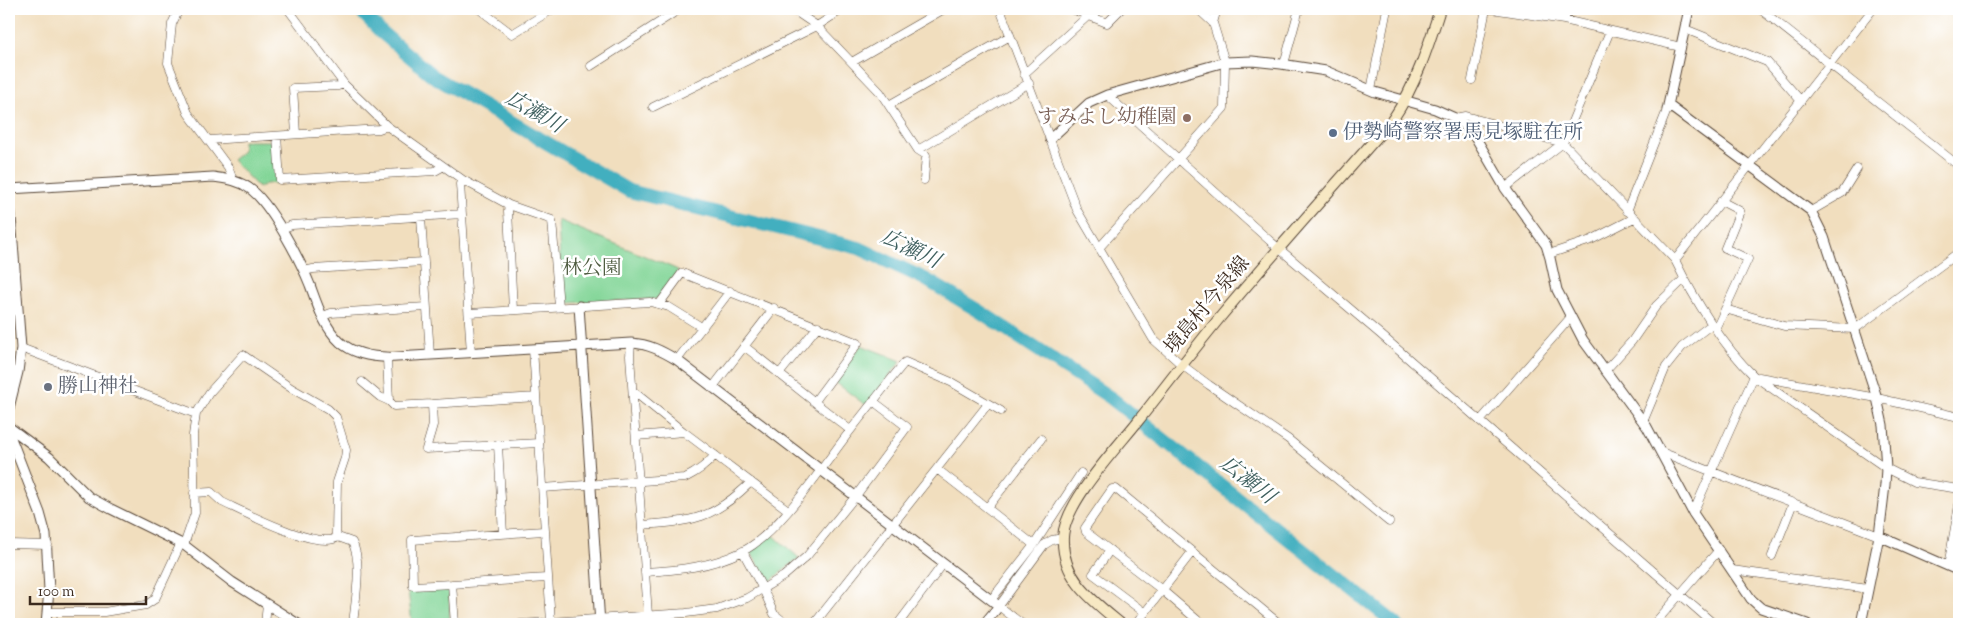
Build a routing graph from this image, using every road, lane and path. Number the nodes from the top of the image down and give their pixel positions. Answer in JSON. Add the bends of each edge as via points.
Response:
{"nodes":[{"id":1,"x":179,"y":9,"type":"edge"},
{"id":2,"x":288,"y":9,"type":"edge"},
{"id":3,"x":479,"y":9,"type":"edge"},
{"id":4,"x":553,"y":9,"type":"edge"},
{"id":5,"x":680,"y":9,"type":"edge"},
{"id":6,"x":792,"y":9,"type":"edge"},
{"id":7,"x":843,"y":9,"type":"edge"},
{"id":8,"x":944,"y":9,"type":"edge"},
{"id":9,"x":1000,"y":9,"type":"edge"},
{"id":10,"x":1072,"y":9,"type":"edge"},
{"id":11,"x":1121,"y":9,"type":"edge"},
{"id":12,"x":1198,"y":9,"type":"edge"},
{"id":13,"x":1217,"y":9,"type":"edge"},
{"id":14,"x":1299,"y":9,"type":"edge"},
{"id":15,"x":1387,"y":9,"type":"edge"},
{"id":16,"x":1440,"y":9,"type":"edge"},
{"id":17,"x":1486,"y":9,"type":"edge"},
{"id":18,"x":1492,"y":9,"type":"edge"},
{"id":19,"x":1568,"y":9,"type":"edge"},
{"id":20,"x":1689,"y":9,"type":"edge"},
{"id":21,"x":1760,"y":9,"type":"edge"},
{"id":22,"x":1873,"y":9,"type":"edge"},
{"id":23,"x":1089,"y":15,"type":"junction"},
{"id":24,"x":1564,"y":20,"type":"junction"},
{"id":25,"x":1213,"y":23,"type":"junction"},
{"id":26,"x":818,"y":26,"type":"junction"},
{"id":27,"x":1685,"y":29,"type":"junction"},
{"id":28,"x":1610,"y":31,"type":"junction"},
{"id":29,"x":1010,"y":36,"type":"junction"},
{"id":30,"x":1680,"y":47,"type":"junction"},
{"id":31,"x":852,"y":62,"type":"junction"},
{"id":32,"x":1225,"y":62,"type":"junction"},
{"id":33,"x":1284,"y":64,"type":"junction"},
{"id":34,"x":1830,"y":65,"type":"junction"},
{"id":35,"x":591,"y":66,"type":"dead end"},
{"id":36,"x":1024,"y":74,"type":"junction"},
{"id":37,"x":1472,"y":80,"type":"dead end"},
{"id":38,"x":1028,"y":83,"type":"junction"},
{"id":39,"x":344,"y":84,"type":"junction"},
{"id":40,"x":1371,"y":90,"type":"junction"},
{"id":41,"x":1107,"y":95,"type":"junction"},
{"id":42,"x":1406,"y":100,"type":"junction"},
{"id":43,"x":1801,"y":102,"type":"junction"},
{"id":44,"x":890,"y":105,"type":"junction"},
{"id":45,"x":653,"y":107,"type":"dead end"},
{"id":46,"x":1667,"y":108,"type":"junction"},
{"id":47,"x":1455,"y":118,"type":"junction"},
{"id":48,"x":387,"y":126,"type":"junction"},
{"id":49,"x":296,"y":134,"type":"junction"},
{"id":50,"x":276,"y":136,"type":"junction"},
{"id":51,"x":1050,"y":139,"type":"junction"},
{"id":52,"x":208,"y":140,"type":"junction"},
{"id":53,"x":1563,"y":143,"type":"junction"},
{"id":54,"x":918,"y":150,"type":"junction"},
{"id":55,"x":1178,"y":160,"type":"junction"},
{"id":56,"x":1750,"y":166,"type":"junction"},
{"id":57,"x":1959,"y":166,"type":"edge"},
{"id":58,"x":442,"y":167,"type":"junction"},
{"id":59,"x":1857,"y":170,"type":"dead end"},
{"id":60,"x":233,"y":180,"type":"junction"},
{"id":61,"x":462,"y":180,"type":"junction"},
{"id":62,"x":924,"y":180,"type":"dead end"},
{"id":63,"x":1505,"y":188,"type":"junction"},
{"id":64,"x":9,"y":190,"type":"edge"},
{"id":65,"x":1721,"y":201,"type":"junction"},
{"id":66,"x":509,"y":205,"type":"junction"},
{"id":67,"x":1627,"y":211,"type":"junction"},
{"id":68,"x":1811,"y":211,"type":"junction"},
{"id":69,"x":462,"y":214,"type":"junction"},
{"id":70,"x":421,"y":217,"type":"junction"},
{"id":71,"x":1634,"y":218,"type":"junction"},
{"id":72,"x":281,"y":229,"type":"junction"},
{"id":73,"x":1099,"y":248,"type":"junction"},
{"id":74,"x":1279,"y":248,"type":"junction"},
{"id":75,"x":1959,"y":252,"type":"edge"},
{"id":76,"x":1549,"y":254,"type":"junction"},
{"id":77,"x":1675,"y":260,"type":"junction"},
{"id":78,"x":423,"y":262,"type":"junction"},
{"id":79,"x":304,"y":271,"type":"junction"},
{"id":80,"x":1684,"y":279,"type":"junction"},
{"id":81,"x":730,"y":291,"type":"junction"},
{"id":82,"x":660,"y":303,"type":"junction"},
{"id":83,"x":579,"y":306,"type":"junction"},
{"id":84,"x":426,"y":307,"type":"junction"},
{"id":85,"x":559,"y":307,"type":"junction"},
{"id":86,"x":774,"y":308,"type":"junction"},
{"id":87,"x":1725,"y":309,"type":"junction"},
{"id":88,"x":514,"y":310,"type":"junction"},
{"id":89,"x":469,"y":313,"type":"junction"},
{"id":90,"x":323,"y":316,"type":"junction"},
{"id":91,"x":1570,"y":317,"type":"junction"},
{"id":92,"x":818,"y":326,"type":"junction"},
{"id":93,"x":1714,"y":326,"type":"junction"},
{"id":94,"x":703,"y":328,"type":"junction"},
{"id":95,"x":1855,"y":329,"type":"junction"},
{"id":96,"x":632,"y":343,"type":"junction"},
{"id":97,"x":581,"y":345,"type":"junction"},
{"id":98,"x":744,"y":346,"type":"junction"},
{"id":99,"x":21,"y":348,"type":"junction"},
{"id":100,"x":533,"y":349,"type":"junction"},
{"id":101,"x":471,"y":353,"type":"junction"},
{"id":102,"x":430,"y":355,"type":"junction"},
{"id":103,"x":387,"y":358,"type":"junction"},
{"id":104,"x":677,"y":360,"type":"junction"},
{"id":105,"x":1180,"y":368,"type":"junction"},
{"id":106,"x":1605,"y":371,"type":"junction"},
{"id":107,"x":780,"y":373,"type":"junction"},
{"id":108,"x":1754,"y":376,"type":"junction"},
{"id":109,"x":362,"y":382,"type":"dead end"},
{"id":110,"x":712,"y":388,"type":"junction"},
{"id":111,"x":633,"y":391,"type":"junction"},
{"id":112,"x":536,"y":397,"type":"junction"},
{"id":113,"x":1877,"y":398,"type":"junction"},
{"id":114,"x":389,"y":401,"type":"junction"},
{"id":115,"x":815,"y":401,"type":"junction"},
{"id":116,"x":873,"y":402,"type":"junction"},
{"id":117,"x":432,"y":404,"type":"junction"},
{"id":118,"x":988,"y":404,"type":"junction"},
{"id":119,"x":9,"y":408,"type":"edge"},
{"id":120,"x":1001,"y":411,"type":"dead end"},
{"id":121,"x":196,"y":414,"type":"junction"},
{"id":122,"x":1959,"y":417,"type":"edge"},
{"id":123,"x":1480,"y":421,"type":"junction"},
{"id":124,"x":1643,"y":422,"type":"junction"},
{"id":125,"x":9,"y":426,"type":"edge"},
{"id":126,"x":850,"y":430,"type":"junction"},
{"id":127,"x":684,"y":432,"type":"junction"},
{"id":128,"x":9,"y":433,"type":"edge"},
{"id":129,"x":636,"y":436,"type":"junction"},
{"id":130,"x":1042,"y":439,"type":"dead end"},
{"id":131,"x":539,"y":443,"type":"junction"},
{"id":132,"x":498,"y":445,"type":"junction"},
{"id":133,"x":1661,"y":452,"type":"junction"},
{"id":134,"x":714,"y":455,"type":"junction"},
{"id":135,"x":1886,"y":468,"type":"junction"},
{"id":136,"x":937,"y":469,"type":"junction"},
{"id":137,"x":820,"y":470,"type":"junction"},
{"id":138,"x":1711,"y":472,"type":"junction"},
{"id":139,"x":1081,"y":473,"type":"dead end"},
{"id":140,"x":639,"y":480,"type":"junction"},
{"id":141,"x":751,"y":482,"type":"junction"},
{"id":142,"x":590,"y":484,"type":"junction"},
{"id":143,"x":542,"y":488,"type":"junction"},
{"id":144,"x":1959,"y":489,"type":"edge"},
{"id":145,"x":194,"y":493,"type":"junction"},
{"id":146,"x":855,"y":497,"type":"junction"},
{"id":147,"x":1793,"y":503,"type":"junction"},
{"id":148,"x":1959,"y":505,"type":"edge"},
{"id":149,"x":987,"y":508,"type":"junction"},
{"id":150,"x":788,"y":510,"type":"junction"},
{"id":151,"x":1693,"y":513,"type":"junction"},
{"id":152,"x":1389,"y":522,"type":"dead end"},
{"id":153,"x":642,"y":525,"type":"junction"},
{"id":154,"x":892,"y":525,"type":"junction"},
{"id":155,"x":544,"y":531,"type":"junction"},
{"id":156,"x":503,"y":534,"type":"junction"},
{"id":157,"x":1879,"y":536,"type":"junction"},
{"id":158,"x":338,"y":537,"type":"junction"},
{"id":159,"x":1063,"y":538,"type":"junction"},
{"id":160,"x":9,"y":544,"type":"edge"},
{"id":161,"x":182,"y":544,"type":"junction"},
{"id":162,"x":48,"y":545,"type":"junction"},
{"id":163,"x":1034,"y":545,"type":"junction"},
{"id":164,"x":1110,"y":550,"type":"junction"},
{"id":165,"x":1719,"y":550,"type":"junction"},
{"id":166,"x":743,"y":552,"type":"junction"},
{"id":167,"x":1192,"y":552,"type":"junction"},
{"id":168,"x":1772,"y":556,"type":"dead end"},
{"id":169,"x":943,"y":564,"type":"junction"},
{"id":170,"x":1948,"y":566,"type":"junction"},
{"id":171,"x":1732,"y":570,"type":"junction"},
{"id":172,"x":1959,"y":571,"type":"edge"},
{"id":173,"x":645,"y":572,"type":"junction"},
{"id":174,"x":547,"y":578,"type":"junction"},
{"id":175,"x":452,"y":584,"type":"junction"},
{"id":176,"x":1868,"y":588,"type":"junction"},
{"id":177,"x":763,"y":589,"type":"junction"},
{"id":178,"x":1162,"y":590,"type":"junction"},
{"id":179,"x":1680,"y":595,"type":"junction"},
{"id":180,"x":991,"y":600,"type":"junction"},
{"id":181,"x":267,"y":605,"type":"junction"},
{"id":182,"x":999,"y":606,"type":"junction"},
{"id":183,"x":48,"y":612,"type":"junction"},
{"id":184,"x":1144,"y":613,"type":"junction"},
{"id":185,"x":648,"y":615,"type":"junction"},
{"id":186,"x":551,"y":622,"type":"junction"},
{"id":187,"x":600,"y":622,"type":"edge"},
{"id":188,"x":46,"y":624,"type":"edge"},
{"id":189,"x":265,"y":624,"type":"edge"},
{"id":190,"x":298,"y":624,"type":"edge"},
{"id":191,"x":352,"y":624,"type":"edge"},
{"id":192,"x":454,"y":624,"type":"edge"},
{"id":193,"x":520,"y":624,"type":"edge"},
{"id":194,"x":787,"y":624,"type":"edge"},
{"id":195,"x":814,"y":624,"type":"edge"},
{"id":196,"x":898,"y":624,"type":"edge"},
{"id":197,"x":984,"y":624,"type":"edge"},
{"id":198,"x":1022,"y":624,"type":"edge"},
{"id":199,"x":1121,"y":624,"type":"edge"},
{"id":200,"x":1136,"y":624,"type":"edge"},
{"id":201,"x":1202,"y":624,"type":"edge"},
{"id":202,"x":1280,"y":624,"type":"edge"},
{"id":203,"x":1654,"y":624,"type":"edge"},
{"id":204,"x":1714,"y":624,"type":"edge"},
{"id":205,"x":1806,"y":624,"type":"edge"},
{"id":206,"x":1861,"y":624,"type":"edge"}],
"edges":[{"from":1,"to":52,"type":"street","via":[[172,24],[168,63],[188,113]]},
{"from":2,"to":39,"type":"street"},
{"from":3,"to":4,"type":"street","via":[[512,34]]},
{"from":5,"to":35,"type":"street"},
{"from":6,"to":26,"type":"street"},
{"from":7,"to":26,"type":"street"},
{"from":8,"to":31,"type":"street"},
{"from":9,"to":29,"type":"street"},
{"from":10,"to":23,"type":"street"},
{"from":11,"to":23,"type":"street","via":[[1107,23]]},
{"from":12,"to":25,"type":"street"},
{"from":13,"to":25,"type":"street"},
{"from":14,"to":33,"type":"street"},
{"from":15,"to":40,"type":"street"},
{"from":16,"to":42,"type":"main road","name":"境島村今泉線","via":[[1427,51]]},
{"from":17,"to":37,"type":"street"},
{"from":18,"to":24,"type":"street"},
{"from":19,"to":24,"type":"street"},
{"from":20,"to":27,"type":"street"},
{"from":21,"to":34,"type":"street"},
{"from":22,"to":34,"type":"street"},
{"from":23,"to":36,"type":"street"},
{"from":24,"to":28,"type":"street"},
{"from":25,"to":32,"type":"street"},
{"from":26,"to":31,"type":"street"},
{"from":26,"to":45,"type":"street"},
{"from":27,"to":30,"type":"street"},
{"from":27,"to":43,"type":"street","via":[[1767,62]]},
{"from":28,"to":30,"type":"street"},
{"from":28,"to":53,"type":"street"},
{"from":29,"to":36,"type":"street"},
{"from":29,"to":44,"type":"street"},
{"from":30,"to":46,"type":"street"},
{"from":31,"to":44,"type":"street"},
{"from":32,"to":33,"type":"street"},
{"from":32,"to":41,"type":"street"},
{"from":32,"to":55,"type":"street","via":[[1224,108]]},
{"from":33,"to":40,"type":"street","via":[[1326,72]]},
{"from":34,"to":43,"type":"street"},
{"from":34,"to":57,"type":"street"},
{"from":36,"to":38,"type":"street"},
{"from":38,"to":51,"type":"street"},
{"from":38,"to":54,"type":"street"},
{"from":39,"to":48,"type":"street"},
{"from":39,"to":49,"type":"street","via":[[293,88]]},
{"from":40,"to":42,"type":"street"},
{"from":41,"to":51,"type":"street","via":[[1089,103]]},
{"from":41,"to":55,"type":"street"},
{"from":42,"to":47,"type":"street"},
{"from":42,"to":74,"type":"main road","name":"境島村今泉線"},
{"from":43,"to":56,"type":"street"},
{"from":44,"to":54,"type":"street"},
{"from":46,"to":56,"type":"street"},
{"from":46,"to":67,"type":"street"},
{"from":47,"to":53,"type":"street","via":[[1465,116]]},
{"from":47,"to":63,"type":"street","via":[[1473,133]]},
{"from":48,"to":49,"type":"street"},
{"from":48,"to":58,"type":"street"},
{"from":49,"to":50,"type":"street"},
{"from":50,"to":52,"type":"street"},
{"from":50,"to":58,"type":"street","via":[[280,180],[435,171]]},
{"from":51,"to":73,"type":"street","via":[[1077,210]]},
{"from":52,"to":60,"type":"street","via":[[228,167]]},
{"from":53,"to":63,"type":"street"},
{"from":53,"to":67,"type":"street"},
{"from":54,"to":62,"type":"street","via":[[926,155]]},
{"from":55,"to":73,"type":"street"},
{"from":55,"to":74,"type":"street"},
{"from":56,"to":65,"type":"street"},
{"from":56,"to":68,"type":"street"},
{"from":58,"to":61,"type":"street"},
{"from":59,"to":68,"type":"street","via":[[1842,193]]},
{"from":60,"to":64,"type":"street","via":[[213,177]]},
{"from":60,"to":72,"type":"street","via":[[250,188]]},
{"from":61,"to":66,"type":"street"},
{"from":61,"to":69,"type":"street"},
{"from":63,"to":76,"type":"street"},
{"from":64,"to":99,"type":"street"},
{"from":65,"to":77,"type":"street"},
{"from":65,"to":87,"type":"street","via":[[1740,211],[1726,248],[1748,259]]},
{"from":66,"to":85,"type":"street","via":[[552,220]]},
{"from":66,"to":88,"type":"street"},
{"from":67,"to":71,"type":"street"},
{"from":68,"to":95,"type":"street","via":[[1824,236]]},
{"from":69,"to":70,"type":"street"},
{"from":69,"to":89,"type":"street"},
{"from":70,"to":72,"type":"street","via":[[292,225]]},
{"from":70,"to":78,"type":"street"},
{"from":71,"to":76,"type":"street","via":[[1591,240]]},
{"from":71,"to":77,"type":"street"},
{"from":72,"to":79,"type":"street"},
{"from":73,"to":105,"type":"street","via":[[1154,339]]},
{"from":74,"to":105,"type":"main road","name":"境島村今泉線"},
{"from":74,"to":123,"type":"street"},
{"from":75,"to":95,"type":"street"},
{"from":76,"to":91,"type":"street","via":[[1557,290]]},
{"from":77,"to":80,"type":"street"},
{"from":78,"to":79,"type":"street"},
{"from":78,"to":84,"type":"street"},
{"from":79,"to":90,"type":"street"},
{"from":80,"to":93,"type":"street"},
{"from":80,"to":106,"type":"street","via":[[1656,306],[1632,341]]},
{"from":81,"to":82,"type":"street","via":[[682,273]]},
{"from":81,"to":86,"type":"street"},
{"from":81,"to":94,"type":"street"},
{"from":82,"to":83,"type":"street"},
{"from":82,"to":94,"type":"street"},
{"from":83,"to":85,"type":"street"},
{"from":83,"to":97,"type":"street"},
{"from":84,"to":90,"type":"street"},
{"from":84,"to":102,"type":"street"},
{"from":85,"to":88,"type":"street"},
{"from":86,"to":92,"type":"street"},
{"from":86,"to":98,"type":"street"},
{"from":87,"to":93,"type":"street"},
{"from":87,"to":95,"type":"street","via":[[1784,326]]},
{"from":88,"to":89,"type":"street"},
{"from":89,"to":101,"type":"street"},
{"from":90,"to":103,"type":"street","via":[[333,334],[348,347],[368,356]]},
{"from":91,"to":106,"type":"street"},
{"from":91,"to":123,"type":"street"},
{"from":92,"to":107,"type":"street"},
{"from":92,"to":115,"type":"street","via":[[858,343]]},
{"from":93,"to":108,"type":"street"},
{"from":93,"to":124,"type":"street","via":[[1682,347],[1666,367]]},
{"from":94,"to":104,"type":"street"},
{"from":95,"to":113,"type":"street"},
{"from":96,"to":97,"type":"street"},
{"from":96,"to":104,"type":"street","via":[[645,344]]},
{"from":96,"to":111,"type":"street"},
{"from":97,"to":100,"type":"street"},
{"from":97,"to":142,"type":"street"},
{"from":98,"to":107,"type":"street"},
{"from":98,"to":110,"type":"street"},
{"from":99,"to":119,"type":"street"},
{"from":99,"to":121,"type":"street"},
{"from":100,"to":101,"type":"street"},
{"from":100,"to":112,"type":"street"},
{"from":101,"to":102,"type":"street"},
{"from":102,"to":103,"type":"street"},
{"from":103,"to":114,"type":"street"},
{"from":104,"to":110,"type":"street"},
{"from":105,"to":152,"type":"street","via":[[1288,440]]},
{"from":105,"to":159,"type":"main road","name":"境島村今泉線","via":[[1072,510]]},
{"from":106,"to":124,"type":"street"},
{"from":107,"to":115,"type":"street"},
{"from":108,"to":113,"type":"street"},
{"from":108,"to":135,"type":"street"},
{"from":108,"to":138,"type":"street"},
{"from":109,"to":114,"type":"street"},
{"from":110,"to":137,"type":"street"},
{"from":111,"to":127,"type":"street"},
{"from":111,"to":129,"type":"street"},
{"from":112,"to":117,"type":"street"},
{"from":112,"to":131,"type":"street"},
{"from":113,"to":122,"type":"street"},
{"from":113,"to":135,"type":"street","via":[[1883,425]]},
{"from":114,"to":117,"type":"street","via":[[394,406]]},
{"from":115,"to":126,"type":"street"},
{"from":116,"to":118,"type":"street","via":[[905,362],[951,382]]},
{"from":116,"to":126,"type":"street"},
{"from":116,"to":146,"type":"street","via":[[907,427]]},
{"from":117,"to":132,"type":"street","via":[[433,425],[426,449]]},
{"from":118,"to":120,"type":"street"},
{"from":118,"to":136,"type":"street"},
{"from":121,"to":145,"type":"street"},
{"from":121,"to":158,"type":"street","via":[[209,393],[243,354],[334,414],[346,450],[337,482]]},
{"from":123,"to":179,"type":"street"},
{"from":124,"to":133,"type":"street"},
{"from":125,"to":161,"type":"street","via":[[49,457],[89,496]]},
{"from":126,"to":137,"type":"street"},
{"from":127,"to":129,"type":"street"},
{"from":127,"to":134,"type":"street"},
{"from":128,"to":162,"type":"street","via":[[40,513]]},
{"from":129,"to":140,"type":"street"},
{"from":130,"to":149,"type":"street"},
{"from":131,"to":132,"type":"street"},
{"from":131,"to":143,"type":"street"},
{"from":132,"to":156,"type":"street"},
{"from":133,"to":138,"type":"street"},
{"from":133,"to":151,"type":"street"},
{"from":134,"to":140,"type":"street","via":[[697,472],[685,478]]},
{"from":134,"to":141,"type":"street"},
{"from":135,"to":144,"type":"street","via":[[1914,482]]},
{"from":135,"to":157,"type":"street"},
{"from":136,"to":149,"type":"street"},
{"from":136,"to":154,"type":"street"},
{"from":137,"to":146,"type":"street"},
{"from":137,"to":150,"type":"street"},
{"from":138,"to":147,"type":"street"},
{"from":138,"to":151,"type":"street"},
{"from":139,"to":163,"type":"street"},
{"from":140,"to":142,"type":"street"},
{"from":140,"to":153,"type":"street"},
{"from":141,"to":150,"type":"street"},
{"from":141,"to":153,"type":"street","via":[[732,500],[707,516],[683,522]]},
{"from":142,"to":143,"type":"street"},
{"from":142,"to":187,"type":"street"},
{"from":143,"to":155,"type":"street"},
{"from":145,"to":158,"type":"street","via":[[211,492],[222,502],[306,538],[327,541]]},
{"from":145,"to":161,"type":"street","via":[[195,513]]},
{"from":146,"to":154,"type":"street"},
{"from":146,"to":177,"type":"street","via":[[807,556]]},
{"from":147,"to":157,"type":"street"},
{"from":147,"to":168,"type":"street"},
{"from":148,"to":170,"type":"street"},
{"from":149,"to":163,"type":"street"},
{"from":150,"to":166,"type":"street"},
{"from":151,"to":165,"type":"street"},
{"from":153,"to":173,"type":"street"},
{"from":154,"to":169,"type":"street"},
{"from":154,"to":195,"type":"street"},
{"from":155,"to":156,"type":"street"},
{"from":155,"to":174,"type":"street"},
{"from":156,"to":175,"type":"street","via":[[412,540],[413,586]]},
{"from":157,"to":170,"type":"street"},
{"from":157,"to":176,"type":"street"},
{"from":158,"to":191,"type":"street","via":[[352,542],[356,558]]},
{"from":159,"to":182,"type":"street","via":[[1044,545]]},
{"from":159,"to":199,"type":"main road","name":"境島村今泉線","via":[[1066,560],[1075,581]]},
{"from":160,"to":162,"type":"street"},
{"from":161,"to":181,"type":"street"},
{"from":161,"to":183,"type":"street","via":[[152,602],[104,612]]},
{"from":162,"to":183,"type":"street"},
{"from":163,"to":180,"type":"street"},
{"from":164,"to":167,"type":"street","via":[[1085,530],[1110,490],[1114,489]]},
{"from":164,"to":178,"type":"street"},
{"from":164,"to":184,"type":"street","via":[[1093,574]]},
{"from":165,"to":171,"type":"street"},
{"from":165,"to":179,"type":"street"},
{"from":166,"to":173,"type":"street","via":[[686,569]]},
{"from":166,"to":177,"type":"street"},
{"from":167,"to":178,"type":"street"},
{"from":167,"to":202,"type":"street"},
{"from":169,"to":180,"type":"street"},
{"from":169,"to":196,"type":"street"},
{"from":170,"to":172,"type":"street"},
{"from":171,"to":176,"type":"street"},
{"from":171,"to":205,"type":"street","via":[[1761,608]]},
{"from":173,"to":185,"type":"street"},
{"from":174,"to":175,"type":"street"},
{"from":174,"to":186,"type":"street"},
{"from":175,"to":192,"type":"street"},
{"from":176,"to":206,"type":"street"},
{"from":177,"to":185,"type":"street","via":[[717,608]]},
{"from":177,"to":194,"type":"street","via":[[774,614]]},
{"from":178,"to":184,"type":"street"},
{"from":178,"to":201,"type":"street"},
{"from":179,"to":203,"type":"street"},
{"from":179,"to":204,"type":"street"},
{"from":180,"to":182,"type":"street"},
{"from":181,"to":189,"type":"street"},
{"from":181,"to":190,"type":"street"},
{"from":182,"to":197,"type":"street"},
{"from":182,"to":198,"type":"street"},
{"from":183,"to":188,"type":"street"},
{"from":184,"to":200,"type":"street"},
{"from":185,"to":187,"type":"street"},
{"from":186,"to":187,"type":"street"},
{"from":186,"to":193,"type":"street"}]}
